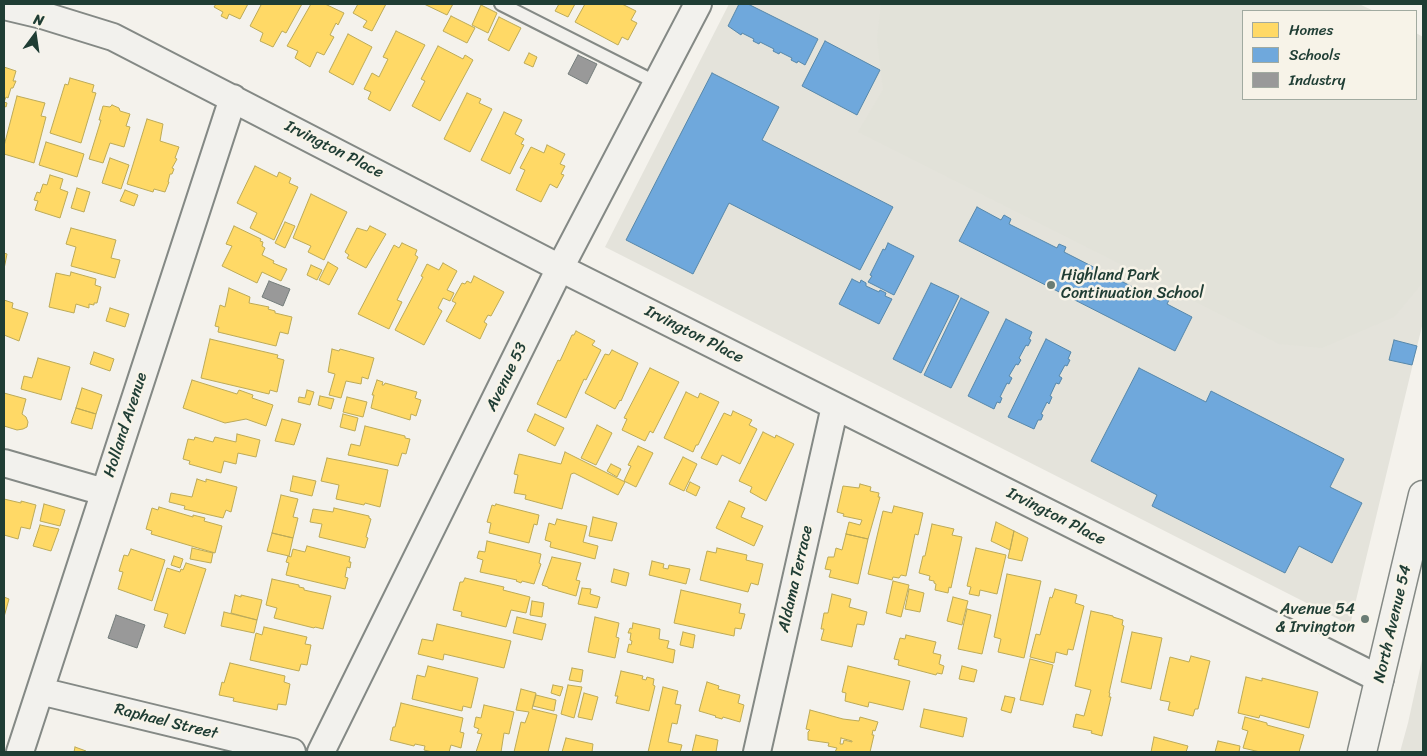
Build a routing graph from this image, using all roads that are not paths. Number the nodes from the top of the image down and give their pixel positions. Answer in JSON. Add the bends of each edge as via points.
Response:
{"nodes":[{"id":1,"x":501,"y":4,"type":"edge"},
{"id":2,"x":698,"y":4,"type":"edge"},
{"id":3,"x":4,"y":6,"type":"edge"},
{"id":4,"x":657,"y":83,"type":"junction"},
{"id":5,"x":233,"y":98,"type":"junction"},
{"id":6,"x":560,"y":268,"type":"junction"},
{"id":7,"x":836,"y":406,"type":"junction"},
{"id":8,"x":4,"y":463,"type":"edge"},
{"id":9,"x":104,"y":492,"type":"junction"},
{"id":10,"x":1423,"y":495,"type":"edge"},
{"id":11,"x":1380,"y":679,"type":"junction"},
{"id":12,"x":40,"y":691,"type":"junction"},
{"id":13,"x":20,"y":752,"type":"edge"},
{"id":14,"x":292,"y":752,"type":"edge"},
{"id":15,"x":321,"y":752,"type":"edge"},
{"id":16,"x":757,"y":752,"type":"edge"},
{"id":17,"x":1362,"y":752,"type":"edge"}],
"edges":[{"from":1,"to":4,"type":"lane"},
{"from":2,"to":4,"type":"street","name":"Avenue 53"},
{"from":3,"to":5,"type":"street","name":"Irvington Place","via":[[113,37]]},
{"from":4,"to":6,"type":"street","name":"Avenue 53"},
{"from":5,"to":6,"type":"street","name":"Irvington Place"},
{"from":5,"to":9,"type":"street","name":"Holland Avenue"},
{"from":6,"to":7,"type":"street","name":"Irvington Place"},
{"from":6,"to":15,"type":"street","name":"Avenue 53"},
{"from":7,"to":11,"type":"street","name":"Irvington Place"},
{"from":7,"to":16,"type":"street","name":"Aldama Terrace"},
{"from":8,"to":9,"type":"street"},
{"from":9,"to":12,"type":"street","name":"Holland Avenue"},
{"from":10,"to":11,"type":"street","name":"North Avenue 54"},
{"from":11,"to":17,"type":"street","name":"North Avenue 54"},
{"from":12,"to":13,"type":"street","name":"Holland Avenue"},
{"from":12,"to":14,"type":"street","name":"Raphael Street"}]}
